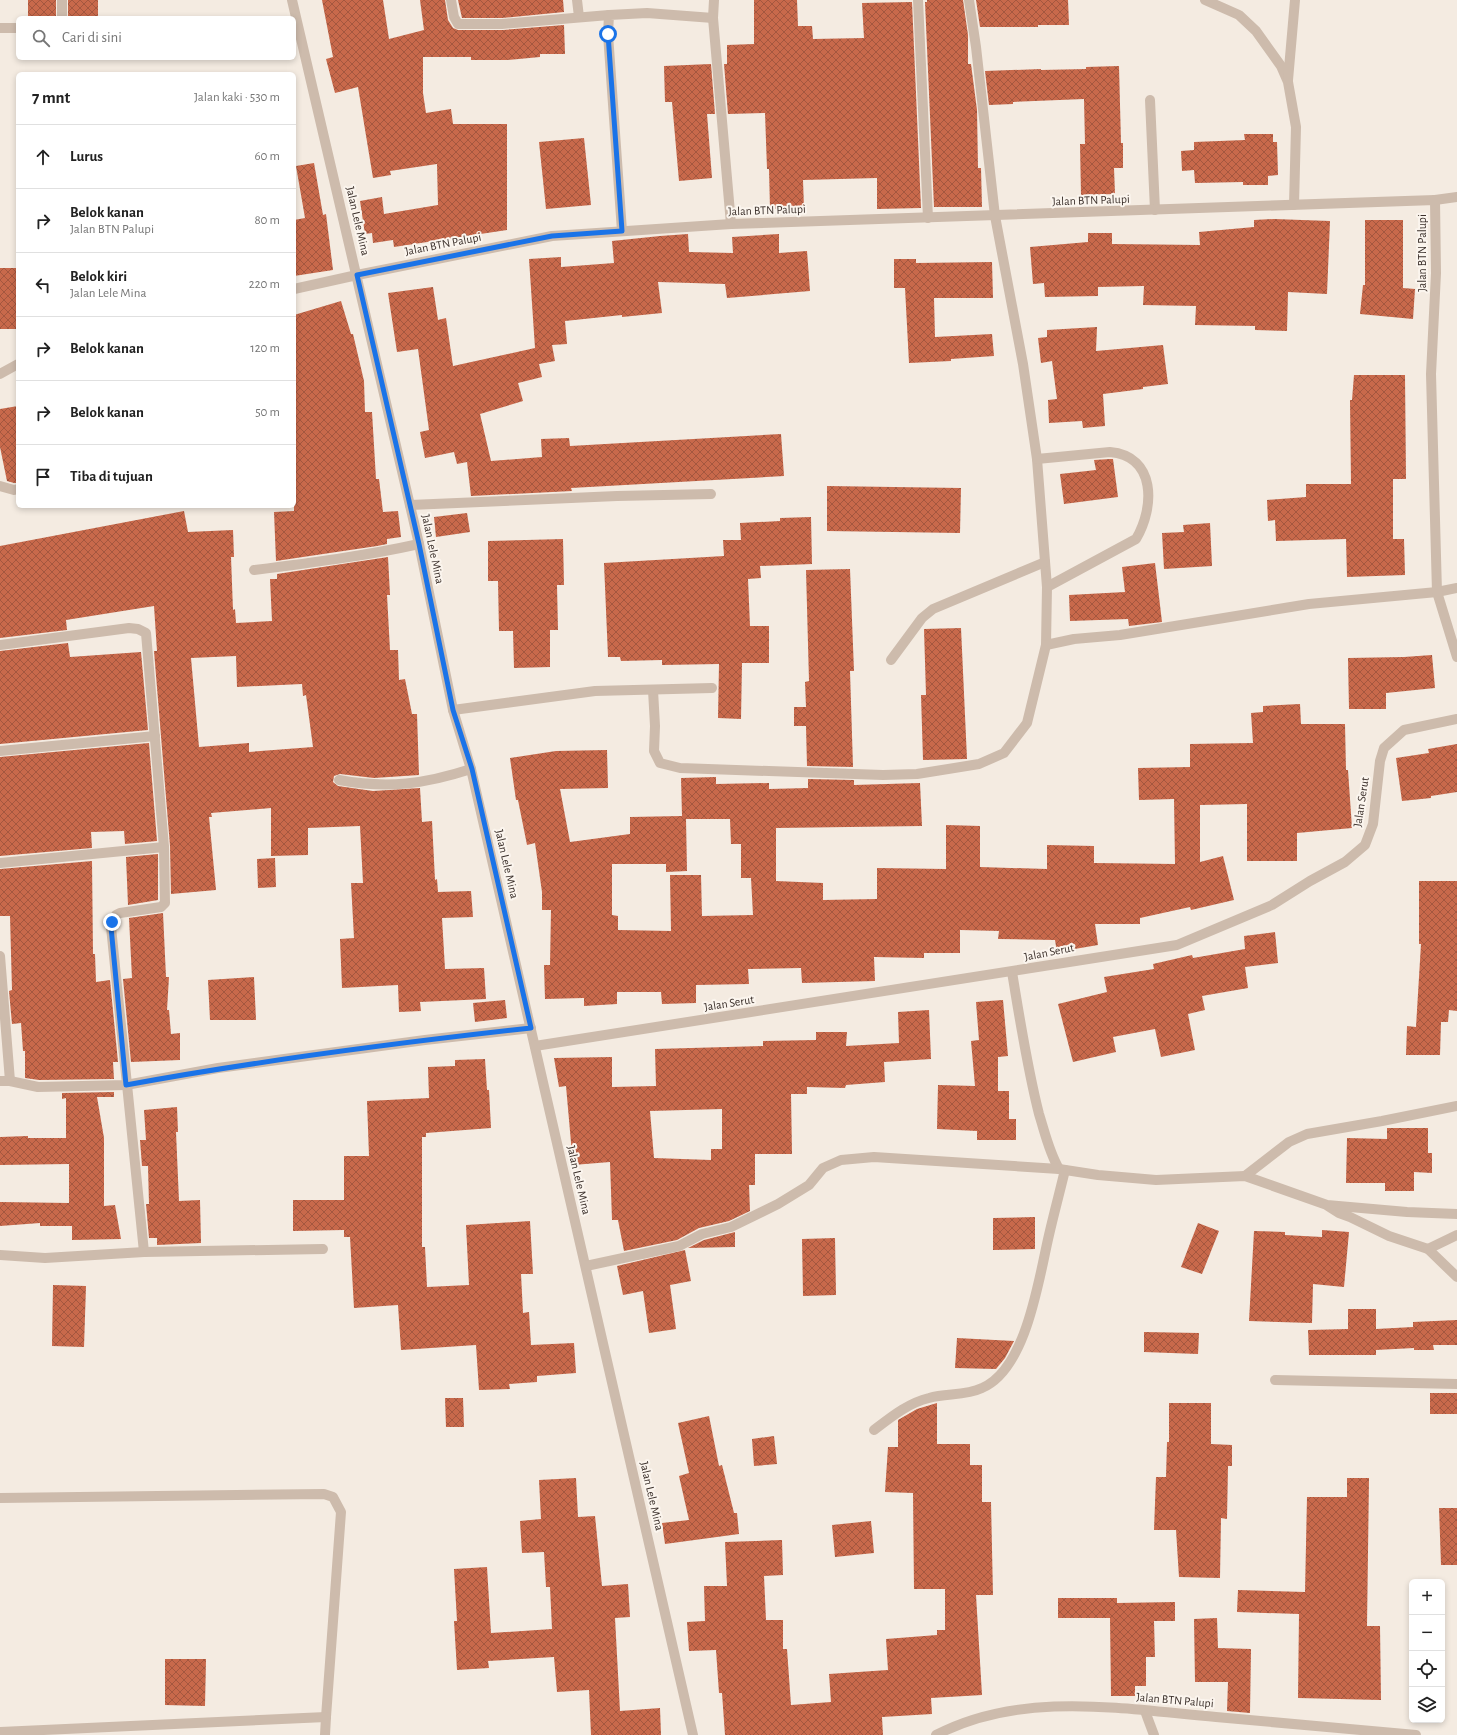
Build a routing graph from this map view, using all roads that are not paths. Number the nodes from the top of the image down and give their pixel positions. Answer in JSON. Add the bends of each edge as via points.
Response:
{"nodes":[{"id":1,"x":62,"y":0,"type":"edge"},
{"id":2,"x":292,"y":0,"type":"edge"},
{"id":3,"x":451,"y":0,"type":"edge"},
{"id":4,"x":577,"y":0,"type":"edge"},
{"id":5,"x":714,"y":0,"type":"edge"},
{"id":6,"x":918,"y":0,"type":"edge"},
{"id":7,"x":969,"y":0,"type":"edge"},
{"id":8,"x":1205,"y":0,"type":"edge"},
{"id":9,"x":1294,"y":0,"type":"edge"},
{"id":10,"x":609,"y":15,"type":"junction"},
{"id":11,"x":62,"y":16,"type":"edge"},
{"id":12,"x":296,"y":16,"type":"edge"},
{"id":13,"x":296,"y":17,"type":"edge"},
{"id":14,"x":579,"y":17,"type":"junction"},
{"id":15,"x":712,"y":18,"type":"junction"},
{"id":16,"x":0,"y":28,"type":"edge"},
{"id":17,"x":16,"y":28,"type":"edge"},
{"id":18,"x":1288,"y":82,"type":"junction"},
{"id":19,"x":1150,"y":100,"type":"dead end"},
{"id":20,"x":1457,"y":197,"type":"edge"},
{"id":21,"x":1435,"y":200,"type":"junction"},
{"id":22,"x":1294,"y":205,"type":"junction"},
{"id":23,"x":1155,"y":210,"type":"junction"},
{"id":24,"x":995,"y":216,"type":"junction"},
{"id":25,"x":928,"y":218,"type":"junction"},
{"id":26,"x":731,"y":224,"type":"junction"},
{"id":27,"x":622,"y":231,"type":"junction"},
{"id":28,"x":357,"y":275,"type":"junction"},
{"id":29,"x":296,"y":289,"type":"edge"},
{"id":30,"x":16,"y":365,"type":"edge"},
{"id":31,"x":0,"y":374,"type":"edge"},
{"id":32,"x":1037,"y":459,"type":"junction"},
{"id":33,"x":0,"y":486,"type":"edge"},
{"id":34,"x":16,"y":490,"type":"edge"},
{"id":35,"x":711,"y":494,"type":"dead end"},
{"id":36,"x":410,"y":505,"type":"junction"},
{"id":37,"x":419,"y":544,"type":"junction"},
{"id":38,"x":1045,"y":562,"type":"junction"},
{"id":39,"x":254,"y":570,"type":"dead end"},
{"id":40,"x":1047,"y":587,"type":"junction"},
{"id":41,"x":1457,"y":588,"type":"edge"},
{"id":42,"x":1437,"y":592,"type":"junction"},
{"id":43,"x":0,"y":645,"type":"edge"},
{"id":44,"x":1046,"y":645,"type":"junction"},
{"id":45,"x":1457,"y":657,"type":"edge"},
{"id":46,"x":891,"y":660,"type":"dead end"},
{"id":47,"x":712,"y":688,"type":"dead end"},
{"id":48,"x":653,"y":690,"type":"junction"},
{"id":49,"x":453,"y":710,"type":"junction"},
{"id":50,"x":1457,"y":719,"type":"edge"},
{"id":51,"x":155,"y":736,"type":"junction"},
{"id":52,"x":0,"y":751,"type":"edge"},
{"id":53,"x":472,"y":769,"type":"junction"},
{"id":54,"x":339,"y":780,"type":"dead end"},
{"id":55,"x":164,"y":847,"type":"junction"},
{"id":56,"x":0,"y":863,"type":"edge"},
{"id":57,"x":0,"y":956,"type":"edge"},
{"id":58,"x":1012,"y":972,"type":"junction"},
{"id":59,"x":531,"y":1028,"type":"junction"},
{"id":60,"x":535,"y":1046,"type":"junction"},
{"id":61,"x":5,"y":1081,"type":"edge"},
{"id":62,"x":126,"y":1085,"type":"junction"},
{"id":63,"x":1457,"y":1106,"type":"edge"},
{"id":64,"x":1062,"y":1169,"type":"junction"},
{"id":65,"x":1245,"y":1176,"type":"junction"},
{"id":66,"x":1327,"y":1205,"type":"junction"},
{"id":67,"x":1457,"y":1214,"type":"edge"},
{"id":68,"x":1457,"y":1235,"type":"edge"},
{"id":69,"x":323,"y":1249,"type":"dead end"},
{"id":70,"x":1428,"y":1249,"type":"junction"},
{"id":71,"x":144,"y":1252,"type":"junction"},
{"id":72,"x":0,"y":1255,"type":"edge"},
{"id":73,"x":586,"y":1266,"type":"junction"},
{"id":74,"x":1457,"y":1277,"type":"edge"},
{"id":75,"x":1275,"y":1380,"type":"dead end"},
{"id":76,"x":1457,"y":1384,"type":"edge"},
{"id":77,"x":874,"y":1430,"type":"dead end"},
{"id":78,"x":0,"y":1498,"type":"edge"},
{"id":79,"x":1145,"y":1711,"type":"junction"},
{"id":80,"x":326,"y":1717,"type":"junction"},
{"id":81,"x":0,"y":1732,"type":"edge"},
{"id":82,"x":325,"y":1735,"type":"edge"},
{"id":83,"x":693,"y":1735,"type":"edge"},
{"id":84,"x":936,"y":1735,"type":"edge"},
{"id":85,"x":1154,"y":1735,"type":"edge"},
{"id":86,"x":1416,"y":1735,"type":"edge"}],
"edges":[{"from":1,"to":11,"type":"street"},
{"from":2,"to":12,"type":"street","name":"Jalan Lele Mina"},
{"from":3,"to":14,"type":"street","via":[[458,24],[502,24]]},
{"from":4,"to":14,"type":"street"},
{"from":5,"to":15,"type":"street"},
{"from":6,"to":25,"type":"street"},
{"from":7,"to":24,"type":"street"},
{"from":8,"to":18,"type":"street","via":[[1239,15],[1256,31],[1281,66]]},
{"from":9,"to":18,"type":"street"},
{"from":10,"to":14,"type":"street"},
{"from":10,"to":15,"type":"street","via":[[647,13]]},
{"from":10,"to":27,"type":"street","via":[[608,34]]},
{"from":13,"to":28,"type":"street","name":"Jalan Lele Mina"},
{"from":15,"to":26,"type":"street"},
{"from":16,"to":17,"type":"street"},
{"from":18,"to":22,"type":"street","via":[[1296,127]]},
{"from":19,"to":23,"type":"street"},
{"from":20,"to":21,"type":"street"},
{"from":21,"to":22,"type":"street","name":"Jalan BTN Palupi"},
{"from":21,"to":42,"type":"street","name":"Jalan BTN Palupi","via":[[1436,273],[1431,374]]},
{"from":22,"to":23,"type":"street","name":"Jalan BTN Palupi"},
{"from":23,"to":24,"type":"street","name":"Jalan BTN Palupi"},
{"from":24,"to":25,"type":"street","name":"Jalan BTN Palupi"},
{"from":24,"to":32,"type":"street","via":[[1023,364]]},
{"from":25,"to":26,"type":"street","name":"Jalan BTN Palupi"},
{"from":26,"to":27,"type":"street","name":"Jalan BTN Palupi"},
{"from":27,"to":28,"type":"street","name":"Jalan BTN Palupi","via":[[552,236]]},
{"from":28,"to":29,"type":"street","name":"Jalan BTN Palupi"},
{"from":28,"to":36,"type":"street","name":"Jalan Lele Mina"},
{"from":30,"to":31,"type":"street"},
{"from":32,"to":38,"type":"street"},
{"from":32,"to":40,"type":"street","via":[[1122,453],[1141,467],[1147,478],[1147,512],[1142,529],[1136,538]]},
{"from":33,"to":34,"type":"street"},
{"from":35,"to":36,"type":"street"},
{"from":36,"to":37,"type":"street","name":"Jalan Lele Mina"},
{"from":37,"to":39,"type":"street","via":[[380,553]]},
{"from":37,"to":49,"type":"street","name":"Jalan Lele Mina"},
{"from":38,"to":40,"type":"street"},
{"from":38,"to":46,"type":"street","via":[[933,609],[922,618]]},
{"from":40,"to":44,"type":"street"},
{"from":41,"to":42,"type":"street"},
{"from":42,"to":44,"type":"street","via":[[1309,604]]},
{"from":42,"to":45,"type":"street","name":"Jalan BTN Palupi"},
{"from":43,"to":51,"type":"street","via":[[116,629],[129,628],[146,633]]},
{"from":44,"to":48,"type":"street","via":[[1027,723],[1004,753],[979,764],[917,774],[875,775],[680,768],[660,763],[654,751]]},
{"from":47,"to":48,"type":"street"},
{"from":48,"to":49,"type":"street","via":[[595,691]]},
{"from":49,"to":53,"type":"street","name":"Jalan Lele Mina"},
{"from":50,"to":58,"type":"street","name":"Jalan Serut","via":[[1404,730],[1391,740],[1384,748],[1380,761],[1373,824],[1365,845],[1345,862],[1272,904],[1177,945]]},
{"from":51,"to":52,"type":"street"},
{"from":51,"to":55,"type":"street"},
{"from":53,"to":54,"type":"street","via":[[446,777],[402,784],[380,785]]},
{"from":53,"to":59,"type":"street","name":"Jalan Lele Mina"},
{"from":55,"to":56,"type":"street"},
{"from":55,"to":62,"type":"street","via":[[164,904],[161,907],[120,913],[116,915],[111,927]]},
{"from":57,"to":61,"type":"street"},
{"from":58,"to":60,"type":"street","name":"Jalan Serut"},
{"from":58,"to":64,"type":"street","via":[[1031,1082],[1045,1136],[1054,1160]]},
{"from":59,"to":60,"type":"street","name":"Jalan Lele Mina"},
{"from":59,"to":62,"type":"street","via":[[225,1067]]},
{"from":60,"to":73,"type":"street","name":"Jalan Lele Mina"},
{"from":61,"to":62,"type":"street","via":[[38,1087]]},
{"from":62,"to":71,"type":"street"},
{"from":63,"to":65,"type":"street","via":[[1307,1134],[1289,1142]]},
{"from":64,"to":65,"type":"street","via":[[1156,1180]]},
{"from":64,"to":73,"type":"street","via":[[874,1156],[841,1160],[823,1168],[809,1185],[778,1204],[731,1227],[702,1234],[679,1246]]},
{"from":64,"to":77,"type":"street","via":[[1037,1294],[1017,1350],[1000,1376],[983,1388],[964,1394],[929,1398],[904,1408]]},
{"from":65,"to":66,"type":"street"},
{"from":66,"to":67,"type":"street"},
{"from":66,"to":70,"type":"street","via":[[1338,1213],[1389,1236]]},
{"from":68,"to":70,"type":"street"},
{"from":69,"to":71,"type":"street"},
{"from":70,"to":74,"type":"street"},
{"from":71,"to":72,"type":"street","via":[[45,1258]]},
{"from":73,"to":83,"type":"street","name":"Jalan Lele Mina"},
{"from":75,"to":76,"type":"street"},
{"from":78,"to":80,"type":"street","via":[[324,1494],[333,1497],[341,1512]]},
{"from":79,"to":84,"type":"street","name":"Jalan BTN Palupi","via":[[1071,1706],[1024,1708],[965,1722]]},
{"from":79,"to":85,"type":"street"},
{"from":79,"to":86,"type":"street","name":"Jalan BTN Palupi"},
{"from":80,"to":81,"type":"street"},
{"from":80,"to":82,"type":"street"}]}
